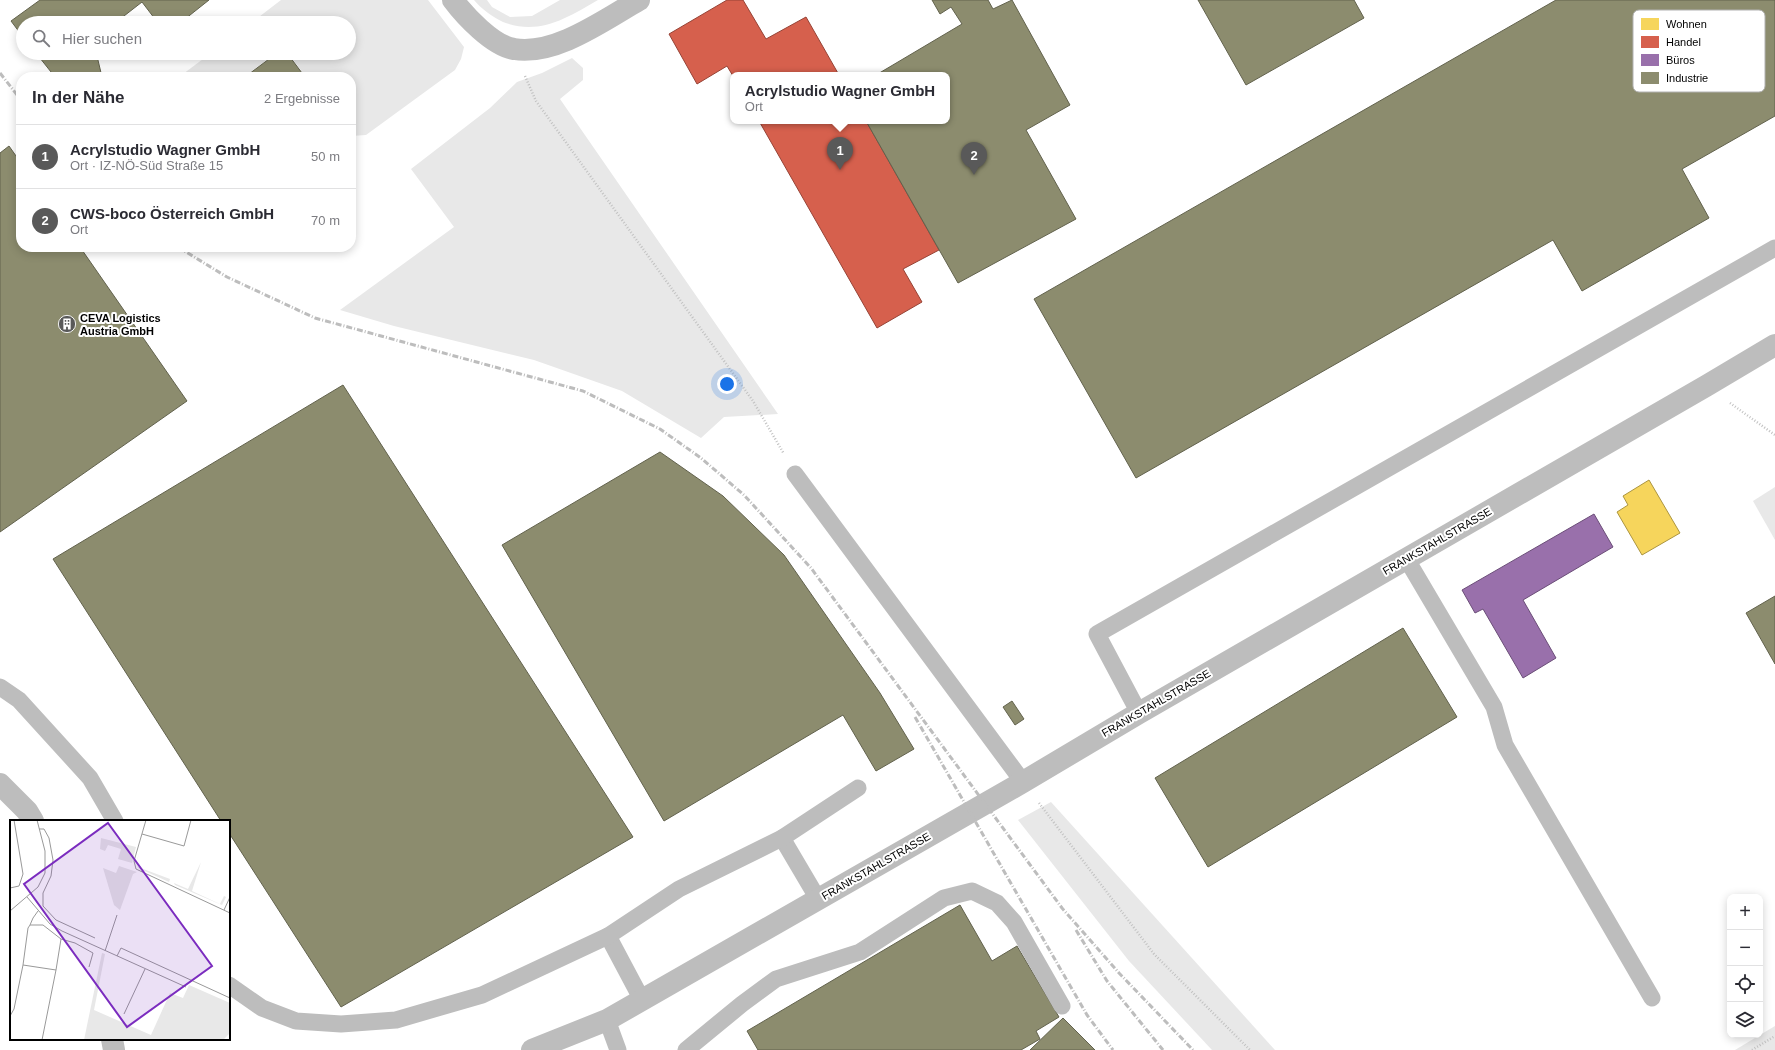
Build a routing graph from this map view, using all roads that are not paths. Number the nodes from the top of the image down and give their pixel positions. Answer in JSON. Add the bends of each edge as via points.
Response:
{"nodes":[{"id":1,"x":453,"y":0,"type":"edge"},
{"id":2,"x":639,"y":0,"type":"edge"},
{"id":3,"x":1775,"y":248,"type":"edge"},
{"id":4,"x":1775,"y":345,"type":"edge"},
{"id":5,"x":795,"y":474,"type":"road end"},
{"id":6,"x":1406,"y":558,"type":"junction"},
{"id":7,"x":0,"y":687,"type":"edge"},
{"id":8,"x":1139,"y":713,"type":"junction"},
{"id":9,"x":1023,"y":782,"type":"junction"},
{"id":10,"x":0,"y":784,"type":"edge"},
{"id":11,"x":858,"y":788,"type":"dead end"},
{"id":12,"x":32,"y":820,"type":"edge"},
{"id":13,"x":114,"y":820,"type":"edge"},
{"id":14,"x":782,"y":838,"type":"junction"},
{"id":15,"x":818,"y":899,"type":"junction"},
{"id":16,"x":608,"y":936,"type":"junction"},
{"id":17,"x":230,"y":986,"type":"edge"},
{"id":18,"x":1652,"y":998,"type":"dead end"},
{"id":19,"x":642,"y":1000,"type":"junction"},
{"id":20,"x":1062,"y":1006,"type":"dead end"},
{"id":21,"x":607,"y":1020,"type":"junction"},
{"id":22,"x":112,"y":1040,"type":"edge"},
{"id":23,"x":114,"y":1050,"type":"edge"},
{"id":24,"x":532,"y":1050,"type":"edge"},
{"id":25,"x":618,"y":1050,"type":"edge"},
{"id":26,"x":686,"y":1050,"type":"edge"}],
"edges":[{"from":1,"to":2,"type":"street","via":[[488,36],[513,49],[541,49],[582,32]]},
{"from":3,"to":8,"type":"lane","via":[[1097,634]]},
{"from":4,"to":6,"type":"street","name":"FRANKSTAHLSTRASSE"},
{"from":5,"to":9,"type":"lane"},
{"from":6,"to":8,"type":"street","name":"FRANKSTAHLSTRASSE"},
{"from":6,"to":18,"type":"lane","via":[[1494,707],[1505,745]]},
{"from":7,"to":13,"type":"lane","via":[[19,700],[90,778]]},
{"from":8,"to":9,"type":"street","name":"FRANKSTAHLSTRASSE"},
{"from":9,"to":15,"type":"street","name":"FRANKSTAHLSTRASSE"},
{"from":10,"to":12,"type":"street","via":[[27,811]]},
{"from":11,"to":14,"type":"lane"},
{"from":14,"to":15,"type":"lane"},
{"from":14,"to":16,"type":"lane","via":[[679,889]]},
{"from":15,"to":19,"type":"street","name":"FRANKSTAHLSTRASSE"},
{"from":16,"to":17,"type":"lane","via":[[482,995],[396,1020],[341,1024],[296,1021],[262,1008]]},
{"from":16,"to":19,"type":"lane"},
{"from":19,"to":21,"type":"street","name":"FRANKSTAHLSTRASSE"},
{"from":20,"to":26,"type":"lane","via":[[1014,922],[997,903],[972,892],[944,898],[860,952],[776,979]]},
{"from":21,"to":24,"type":"street","name":"FRANKSTAHLSTRASSE"},
{"from":21,"to":25,"type":"lane"},
{"from":22,"to":23,"type":"street"}]}
